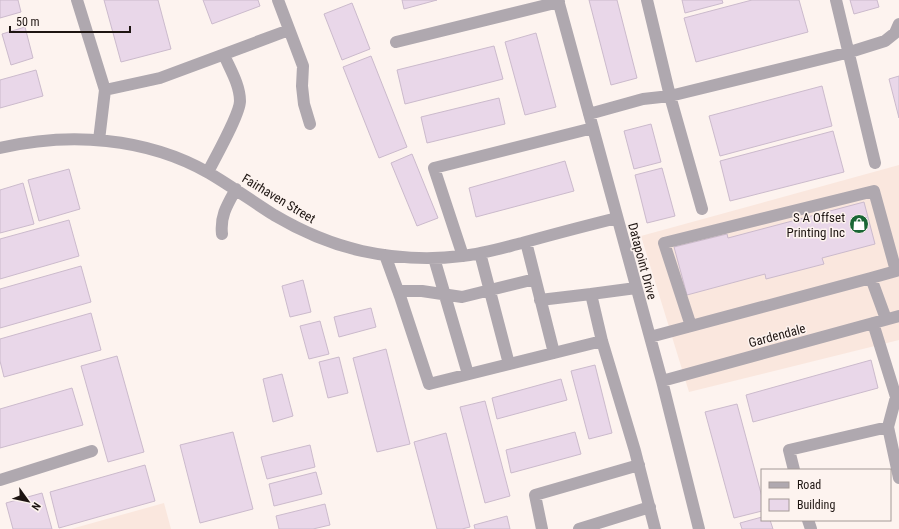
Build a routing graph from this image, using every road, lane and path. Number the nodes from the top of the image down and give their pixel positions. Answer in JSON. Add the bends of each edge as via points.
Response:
{"nodes":[{"id":1,"x":77,"y":0,"type":"edge"},
{"id":2,"x":278,"y":0,"type":"edge"},
{"id":3,"x":647,"y":0,"type":"edge"},
{"id":4,"x":836,"y":0,"type":"edge"},
{"id":5,"x":558,"y":1,"type":"edge"},
{"id":6,"x":529,"y":4,"type":"edge"},
{"id":7,"x":899,"y":24,"type":"edge"},
{"id":8,"x":289,"y":30,"type":"junction"},
{"id":9,"x":396,"y":42,"type":"dead end"},
{"id":10,"x":850,"y":52,"type":"junction"},
{"id":11,"x":224,"y":55,"type":"junction"},
{"id":12,"x":105,"y":90,"type":"junction"},
{"id":13,"x":670,"y":96,"type":"junction"},
{"id":14,"x":589,"y":114,"type":"junction"},
{"id":15,"x":310,"y":124,"type":"dead end"},
{"id":16,"x":593,"y":128,"type":"junction"},
{"id":17,"x":100,"y":140,"type":"junction"},
{"id":18,"x":0,"y":148,"type":"edge"},
{"id":19,"x":875,"y":163,"type":"dead end"},
{"id":20,"x":208,"y":172,"type":"junction"},
{"id":21,"x":236,"y":189,"type":"junction"},
{"id":22,"x":702,"y":209,"type":"dead end"},
{"id":23,"x":617,"y":218,"type":"junction"},
{"id":24,"x":222,"y":234,"type":"dead end"},
{"id":25,"x":526,"y":242,"type":"junction"},
{"id":26,"x":480,"y":253,"type":"junction"},
{"id":27,"x":385,"y":255,"type":"junction"},
{"id":28,"x":463,"y":256,"type":"junction"},
{"id":29,"x":434,"y":258,"type":"junction"},
{"id":30,"x":897,"y":272,"type":"edge"},
{"id":31,"x":871,"y":278,"type":"junction"},
{"id":32,"x":535,"y":280,"type":"junction"},
{"id":33,"x":636,"y":288,"type":"junction"},
{"id":34,"x":490,"y":290,"type":"junction"},
{"id":35,"x":398,"y":291,"type":"junction"},
{"id":36,"x":591,"y":294,"type":"junction"},
{"id":37,"x":444,"y":295,"type":"junction"},
{"id":38,"x":540,"y":300,"type":"junction"},
{"id":39,"x":899,"y":316,"type":"edge"},
{"id":40,"x":886,"y":319,"type":"junction"},
{"id":41,"x":873,"y":323,"type":"junction"},
{"id":42,"x":691,"y":326,"type":"junction"},
{"id":43,"x":650,"y":337,"type":"junction"},
{"id":44,"x":602,"y":341,"type":"junction"},
{"id":45,"x":554,"y":353,"type":"junction"},
{"id":46,"x":509,"y":364,"type":"junction"},
{"id":47,"x":468,"y":374,"type":"junction"},
{"id":48,"x":662,"y":381,"type":"junction"},
{"id":49,"x":888,"y":428,"type":"junction"},
{"id":50,"x":92,"y":451,"type":"dead end"},
{"id":51,"x":639,"y":465,"type":"junction"},
{"id":52,"x":794,"y":469,"type":"edge"},
{"id":53,"x":899,"y":478,"type":"edge"},
{"id":54,"x":0,"y":480,"type":"edge"},
{"id":55,"x":650,"y":508,"type":"junction"},
{"id":56,"x":542,"y":529,"type":"edge"},
{"id":57,"x":579,"y":529,"type":"edge"},
{"id":58,"x":655,"y":529,"type":"edge"},
{"id":59,"x":699,"y":529,"type":"edge"}],
"edges":[{"from":1,"to":12,"type":"street"},
{"from":2,"to":8,"type":"street"},
{"from":3,"to":13,"type":"street"},
{"from":4,"to":10,"type":"street"},
{"from":5,"to":6,"type":"street"},
{"from":5,"to":14,"type":"street","name":"Datapoint Drive"},
{"from":6,"to":9,"type":"street"},
{"from":7,"to":10,"type":"street","via":[[895,33],[885,41]]},
{"from":8,"to":11,"type":"street"},
{"from":8,"to":15,"type":"street","via":[[303,66],[304,104]]},
{"from":10,"to":13,"type":"street"},
{"from":10,"to":19,"type":"street"},
{"from":11,"to":12,"type":"street","via":[[160,78]]},
{"from":11,"to":20,"type":"street","via":[[238,89],[240,103]]},
{"from":12,"to":17,"type":"street"},
{"from":13,"to":14,"type":"street","via":[[643,99]]},
{"from":13,"to":22,"type":"street"},
{"from":14,"to":16,"type":"street","name":"Datapoint Drive"},
{"from":16,"to":23,"type":"street","name":"Datapoint Drive"},
{"from":16,"to":28,"type":"street","via":[[434,168]]},
{"from":17,"to":18,"type":"street","name":"Fairhaven Street","via":[[54,139]]},
{"from":17,"to":20,"type":"street","name":"Fairhaven Street","via":[[146,148],[175,157]]},
{"from":20,"to":21,"type":"street","name":"Fairhaven Street"},
{"from":21,"to":24,"type":"street","via":[[224,211]]},
{"from":21,"to":27,"type":"street","name":"Fairhaven Street","via":[[276,216],[303,230],[331,242]]},
{"from":23,"to":25,"type":"street","name":"Fairhaven Street"},
{"from":23,"to":33,"type":"street","name":"Datapoint Drive"},
{"from":25,"to":26,"type":"street","name":"Fairhaven Street"},
{"from":25,"to":32,"type":"street"},
{"from":26,"to":28,"type":"street","name":"Fairhaven Street"},
{"from":26,"to":34,"type":"street"},
{"from":27,"to":29,"type":"street","name":"Fairhaven Street"},
{"from":27,"to":35,"type":"street"},
{"from":28,"to":29,"type":"street","name":"Fairhaven Street"},
{"from":29,"to":37,"type":"street"},
{"from":30,"to":31,"type":"street"},
{"from":30,"to":42,"type":"street","via":[[874,191],[664,243]]},
{"from":31,"to":40,"type":"street"},
{"from":31,"to":42,"type":"street"},
{"from":32,"to":34,"type":"street"},
{"from":32,"to":38,"type":"street"},
{"from":33,"to":36,"type":"street"},
{"from":33,"to":43,"type":"street","name":"Datapoint Drive"},
{"from":34,"to":37,"type":"street","via":[[462,297]]},
{"from":34,"to":46,"type":"street"},
{"from":35,"to":37,"type":"street","via":[[422,291]]},
{"from":35,"to":47,"type":"street","via":[[428,384]]},
{"from":36,"to":38,"type":"street"},
{"from":36,"to":44,"type":"street"},
{"from":37,"to":47,"type":"street"},
{"from":38,"to":45,"type":"street"},
{"from":39,"to":40,"type":"street","name":"Gardendale"},
{"from":40,"to":41,"type":"street","name":"Gardendale"},
{"from":41,"to":48,"type":"street","name":"Gardendale"},
{"from":41,"to":49,"type":"street","via":[[896,397]]},
{"from":42,"to":43,"type":"street"},
{"from":43,"to":48,"type":"street","name":"Datapoint Drive"},
{"from":44,"to":45,"type":"street"},
{"from":44,"to":51,"type":"street"},
{"from":45,"to":46,"type":"street"},
{"from":46,"to":47,"type":"street"},
{"from":48,"to":59,"type":"street","name":"Datapoint Drive"},
{"from":49,"to":52,"type":"street","via":[[789,450]]},
{"from":49,"to":53,"type":"street"},
{"from":50,"to":54,"type":"street"},
{"from":51,"to":55,"type":"street"},
{"from":51,"to":56,"type":"street","via":[[534,495]]},
{"from":55,"to":57,"type":"street"},
{"from":55,"to":58,"type":"street"}]}
